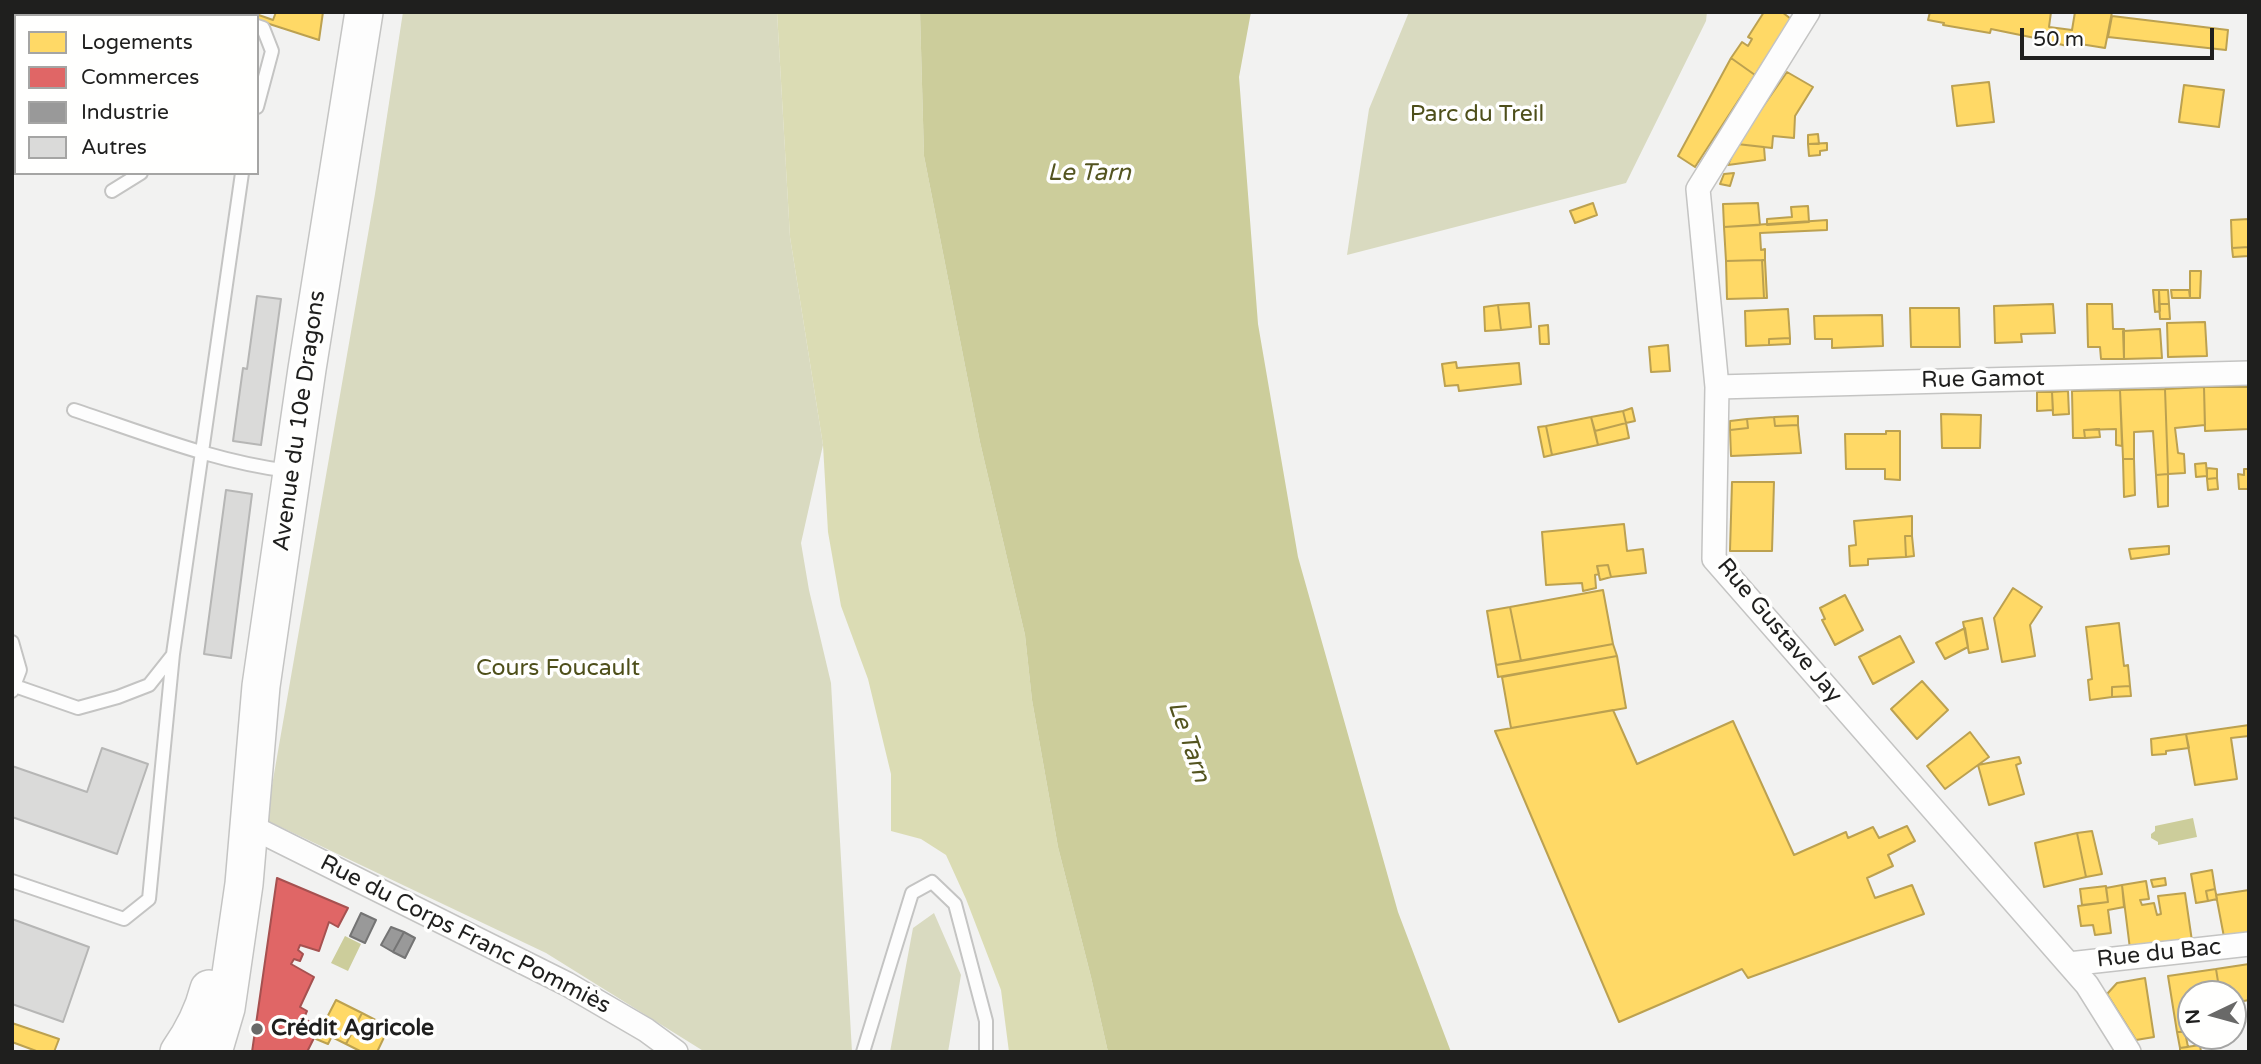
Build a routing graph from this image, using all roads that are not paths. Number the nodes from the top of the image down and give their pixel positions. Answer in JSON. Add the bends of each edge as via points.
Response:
{"nodes":[{"id":1,"x":364,"y":12,"type":"edge"},
{"id":2,"x":1808,"y":12,"type":"edge"},
{"id":3,"x":259,"y":27,"type":"edge"},
{"id":4,"x":259,"y":100,"type":"edge"},
{"id":5,"x":138,"y":175,"type":"edge"},
{"id":6,"x":242,"y":175,"type":"edge"},
{"id":7,"x":112,"y":191,"type":"dead end"},
{"id":8,"x":2249,"y":373,"type":"edge"},
{"id":9,"x":1717,"y":387,"type":"junction"},
{"id":10,"x":74,"y":410,"type":"dead end"},
{"id":11,"x":202,"y":453,"type":"junction"},
{"id":12,"x":293,"y":472,"type":"junction"},
{"id":13,"x":12,"y":642,"type":"edge"},
{"id":14,"x":173,"y":654,"type":"junction"},
{"id":15,"x":13,"y":688,"type":"edge"},
{"id":16,"x":248,"y":832,"type":"junction"},
{"id":17,"x":12,"y":881,"type":"edge"},
{"id":18,"x":2249,"y":944,"type":"edge"},
{"id":19,"x":2069,"y":964,"type":"junction"},
{"id":20,"x":179,"y":1052,"type":"edge"},
{"id":21,"x":213,"y":1052,"type":"edge"},
{"id":22,"x":676,"y":1052,"type":"edge"},
{"id":23,"x":863,"y":1052,"type":"edge"},
{"id":24,"x":986,"y":1052,"type":"edge"},
{"id":25,"x":2129,"y":1052,"type":"edge"}],
"edges":[{"from":1,"to":12,"type":"main road","name":"Avenue du 10e Dragons"},
{"from":2,"to":9,"type":"street","name":"Rue Gustave Jay","via":[[1698,189]]},
{"from":3,"to":4,"type":"lane","via":[[272,51]]},
{"from":5,"to":7,"type":"lane"},
{"from":6,"to":11,"type":"lane"},
{"from":8,"to":9,"type":"street","name":"Rue Gamot"},
{"from":9,"to":19,"type":"street","name":"Rue Gustave Jay","via":[[1714,559]]},
{"from":10,"to":11,"type":"lane"},
{"from":11,"to":12,"type":"lane"},
{"from":11,"to":14,"type":"lane"},
{"from":12,"to":16,"type":"main road","name":"Avenue du 10e Dragons","via":[[261,686]]},
{"from":13,"to":15,"type":"lane","via":[[20,670]]},
{"from":14,"to":15,"type":"lane","via":[[149,685],[78,708]]},
{"from":14,"to":17,"type":"lane","via":[[149,899],[124,919]]},
{"from":16,"to":20,"type":"main road","name":"Avenue du 10e Dragons","via":[[231,883],[205,1003]]},
{"from":16,"to":21,"type":"main road","name":"Avenue du 10e Dragons","via":[[226,1008]]},
{"from":16,"to":22,"type":"street","name":"Rue du Corps Franc Pommiès","via":[[262,832],[567,984]]},
{"from":18,"to":19,"type":"street","name":"Rue du Bac"},
{"from":19,"to":25,"type":"street","name":"Rue Gustave Jay"},
{"from":23,"to":24,"type":"lane","via":[[912,893],[932,881],[955,904],[986,1021]]}]}
